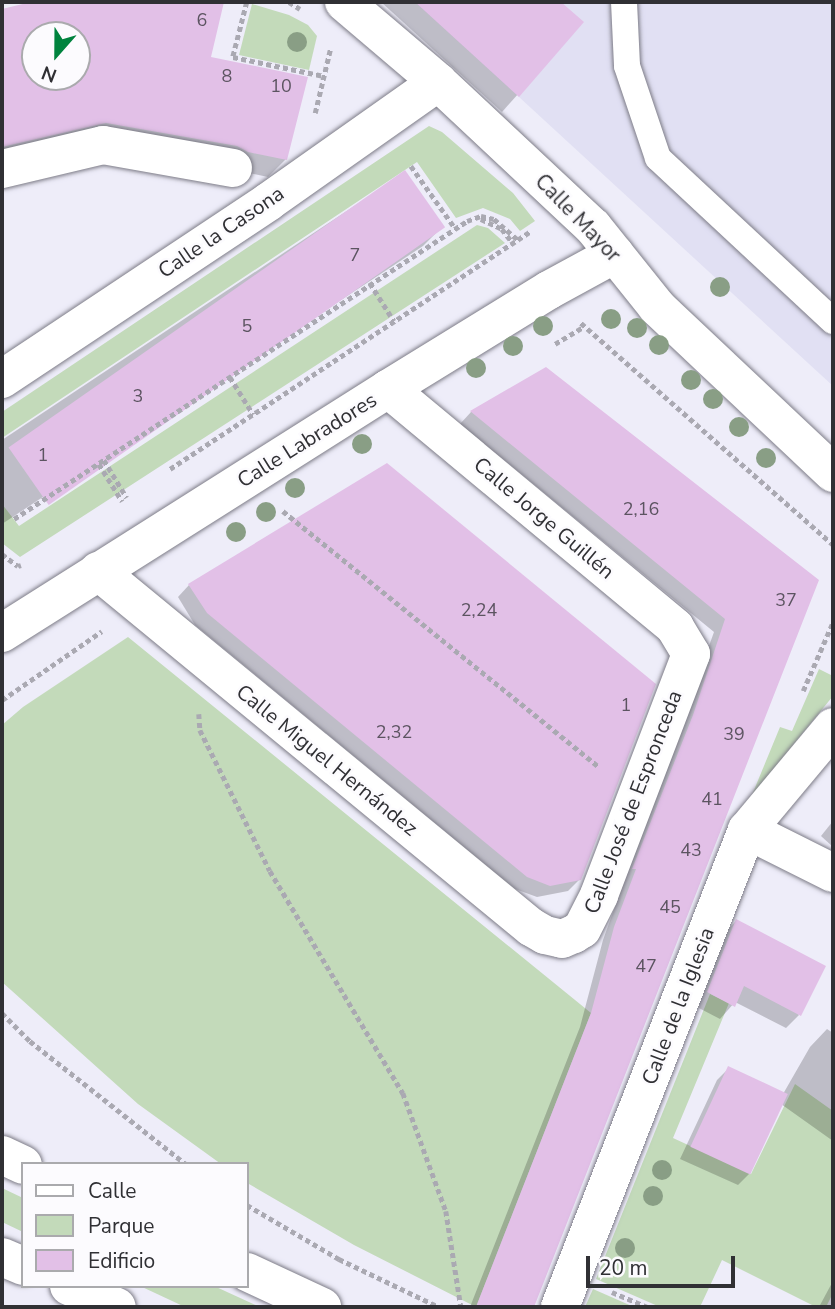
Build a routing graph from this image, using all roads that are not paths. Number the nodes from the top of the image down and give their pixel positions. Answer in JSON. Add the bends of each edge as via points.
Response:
{"nodes":[{"id":1,"x":344,"y":2,"type":"edge"},
{"id":2,"x":624,"y":2,"type":"edge"},
{"id":3,"x":438,"y":82,"type":"junction"},
{"id":4,"x":233,"y":168,"type":"dead end"},
{"id":5,"x":2,"y":169,"type":"edge"},
{"id":6,"x":615,"y":254,"type":"junction"},
{"id":7,"x":833,"y":321,"type":"edge"},
{"id":8,"x":2,"y":379,"type":"edge"},
{"id":9,"x":388,"y":389,"type":"junction"},
{"id":10,"x":833,"y":472,"type":"edge"},
{"id":11,"x":98,"y":571,"type":"junction"},
{"id":12,"x":8,"y":619,"type":"edge"},
{"id":13,"x":691,"y":654,"type":"joint"},
{"id":14,"x":833,"y":727,"type":"edge"},
{"id":15,"x":747,"y":830,"type":"junction"},
{"id":16,"x":833,"y":873,"type":"edge"},
{"id":17,"x":562,"y":939,"type":"joint"},
{"id":18,"x":2,"y":1155,"type":"edge"},
{"id":19,"x":21,"y":1164,"type":"edge"},
{"id":20,"x":2,"y":1256,"type":"edge"},
{"id":21,"x":21,"y":1265,"type":"edge"},
{"id":22,"x":248,"y":1272,"type":"edge"},
{"id":23,"x":74,"y":1288,"type":"edge"},
{"id":24,"x":117,"y":1307,"type":"edge"},
{"id":25,"x":322,"y":1307,"type":"edge"},
{"id":26,"x":560,"y":1307,"type":"edge"}],
"edges":[{"from":1,"to":3,"type":"main road","name":"Calle Mayor"},
{"from":2,"to":7,"type":"lane","via":[[627,66],[658,158]]},
{"from":3,"to":6,"type":"main road","name":"Calle Mayor","via":[[593,226]]},
{"from":3,"to":8,"type":"main road","name":"Calle la Casona"},
{"from":4,"to":5,"type":"main road","via":[[103,145]]},
{"from":6,"to":9,"type":"main road","name":"Calle Labradores"},
{"from":6,"to":10,"type":"main road","name":"Calle Mayor","via":[[657,307]]},
{"from":9,"to":11,"type":"main road","name":"Calle Labradores"},
{"from":9,"to":13,"type":"main road","name":"Calle Jorge Guillén","via":[[675,627]]},
{"from":11,"to":12,"type":"main road","name":"Calle Labradores"},
{"from":11,"to":17,"type":"main road","name":"Calle Miguel Hernández","via":[[531,927]]},
{"from":13,"to":17,"type":"main road","name":"Calle José de Espronceda","via":[[599,895],[582,929]]},
{"from":14,"to":15,"type":"main road","name":"Calle de la Iglesia"},
{"from":15,"to":16,"type":"main road"},
{"from":15,"to":26,"type":"main road","name":"Calle de la Iglesia"},
{"from":18,"to":19,"type":"main road"},
{"from":20,"to":21,"type":"main road"},
{"from":22,"to":25,"type":"main road"},
{"from":23,"to":24,"type":"main road"}]}
